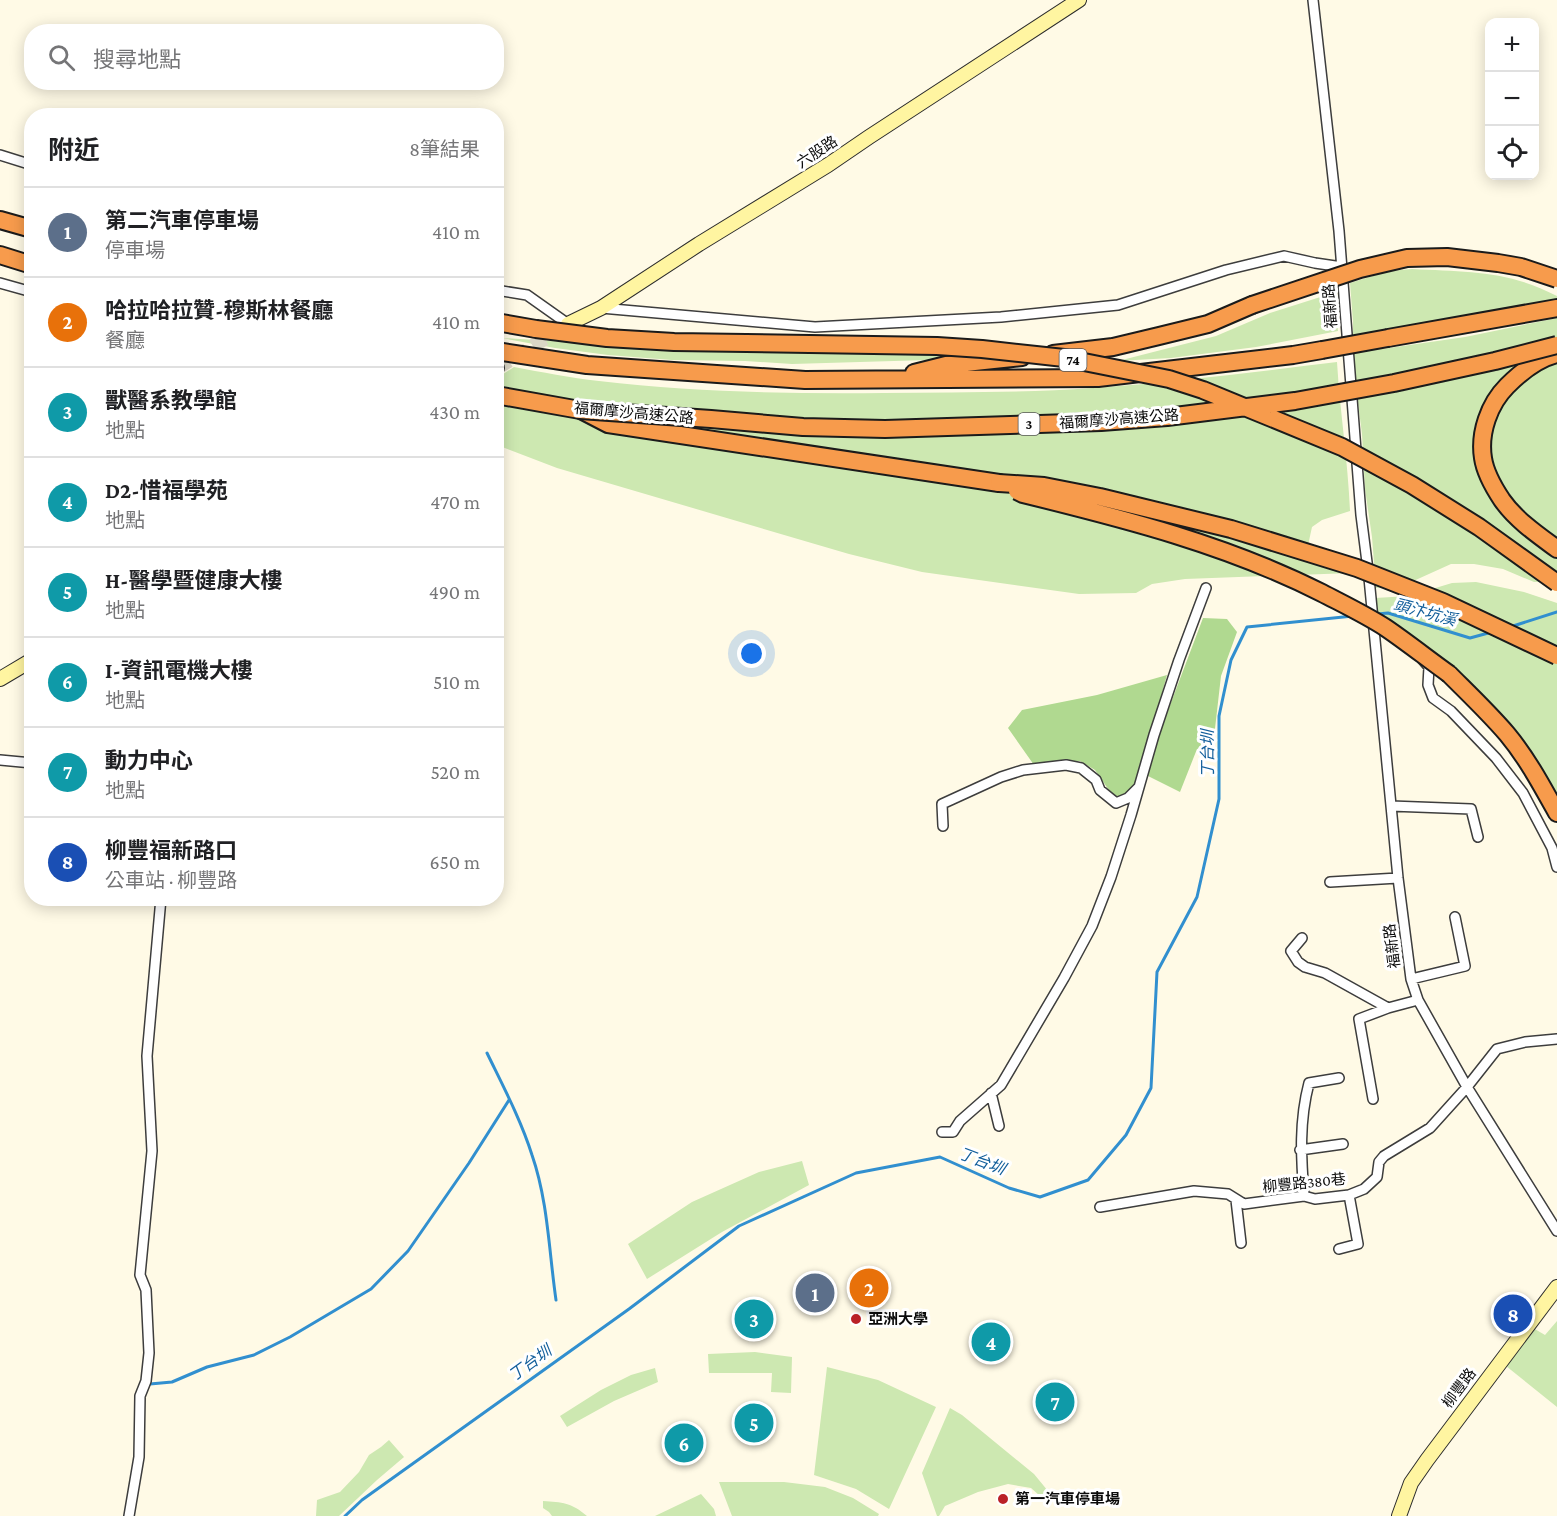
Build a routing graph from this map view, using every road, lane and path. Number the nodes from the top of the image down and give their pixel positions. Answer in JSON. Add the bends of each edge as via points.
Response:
{"nodes":[{"id":1,"x":1079,"y":0,"type":"edge"},
{"id":2,"x":1313,"y":0,"type":"edge"},
{"id":3,"x":0,"y":155,"type":"edge"},
{"id":4,"x":24,"y":162,"type":"edge"},
{"id":5,"x":0,"y":220,"type":"edge"},
{"id":6,"x":24,"y":227,"type":"edge"},
{"id":7,"x":0,"y":255,"type":"edge"},
{"id":8,"x":24,"y":262,"type":"edge"},
{"id":9,"x":1342,"y":267,"type":"junction"},
{"id":10,"x":1557,"y":279,"type":"edge"},
{"id":11,"x":0,"y":283,"type":"edge"},
{"id":12,"x":24,"y":290,"type":"edge"},
{"id":13,"x":504,"y":291,"type":"edge"},
{"id":14,"x":601,"y":308,"type":"junction"},
{"id":15,"x":1557,"y":308,"type":"edge"},
{"id":16,"x":504,"y":323,"type":"edge"},
{"id":17,"x":568,"y":324,"type":"joint"},
{"id":18,"x":1557,"y":345,"type":"edge"},
{"id":19,"x":504,"y":352,"type":"edge"},
{"id":20,"x":1557,"y":354,"type":"edge"},
{"id":21,"x":887,"y":380,"type":"junction"},
{"id":22,"x":504,"y":396,"type":"edge"},
{"id":23,"x":580,"y":410,"type":"junction"},
{"id":24,"x":999,"y":483,"type":"junction"},
{"id":25,"x":1557,"y":549,"type":"edge"},
{"id":26,"x":1557,"y":583,"type":"edge"},
{"id":27,"x":1206,"y":588,"type":"dead end"},
{"id":28,"x":1373,"y":619,"type":"junction"},
{"id":29,"x":1557,"y":656,"type":"edge"},
{"id":30,"x":24,"y":665,"type":"edge"},
{"id":31,"x":0,"y":680,"type":"edge"},
{"id":32,"x":0,"y":760,"type":"edge"},
{"id":33,"x":24,"y":762,"type":"edge"},
{"id":34,"x":1139,"y":786,"type":"junction"},
{"id":35,"x":1391,"y":806,"type":"junction"},
{"id":36,"x":1557,"y":813,"type":"edge"},
{"id":37,"x":944,"y":826,"type":"dead end"},
{"id":38,"x":1478,"y":837,"type":"dead end"},
{"id":39,"x":1557,"y":867,"type":"edge"},
{"id":40,"x":1398,"y":878,"type":"junction"},
{"id":41,"x":1330,"y":882,"type":"dead end"},
{"id":42,"x":160,"y":906,"type":"edge"},
{"id":43,"x":1455,"y":917,"type":"dead end"},
{"id":44,"x":1302,"y":938,"type":"dead end"},
{"id":45,"x":1411,"y":979,"type":"junction"},
{"id":46,"x":1418,"y":1000,"type":"junction"},
{"id":47,"x":1388,"y":1008,"type":"junction"},
{"id":48,"x":1557,"y":1039,"type":"edge"},
{"id":49,"x":1339,"y":1078,"type":"dead end"},
{"id":50,"x":1467,"y":1087,"type":"junction"},
{"id":51,"x":991,"y":1094,"type":"junction"},
{"id":52,"x":1373,"y":1099,"type":"dead end"},
{"id":53,"x":999,"y":1126,"type":"dead end"},
{"id":54,"x":942,"y":1132,"type":"dead end"},
{"id":55,"x":1342,"y":1144,"type":"dead end"},
{"id":56,"x":1300,"y":1150,"type":"junction"},
{"id":57,"x":1349,"y":1195,"type":"junction"},
{"id":58,"x":1304,"y":1196,"type":"junction"},
{"id":59,"x":1236,"y":1200,"type":"junction"},
{"id":60,"x":1100,"y":1207,"type":"dead end"},
{"id":61,"x":1557,"y":1231,"type":"edge"},
{"id":62,"x":1241,"y":1243,"type":"dead end"},
{"id":63,"x":1339,"y":1249,"type":"dead end"},
{"id":64,"x":1557,"y":1287,"type":"edge"},
{"id":65,"x":129,"y":1516,"type":"edge"},
{"id":66,"x":1399,"y":1516,"type":"edge"}],
"edges":[{"from":1,"to":14,"type":"street","name":"六股路"},
{"from":2,"to":9,"type":"street","name":"福新路"},
{"from":3,"to":4,"type":"street"},
{"from":5,"to":6,"type":"highway"},
{"from":7,"to":8,"type":"highway"},
{"from":9,"to":14,"type":"street","via":[[1284,256],[1118,305],[838,326]]},
{"from":9,"to":28,"type":"street","name":"福新路"},
{"from":10,"to":21,"type":"highway","bridge":true,"via":[[1498,263],[1447,257],[1407,258],[1351,272],[1208,324],[1113,348],[946,365]]},
{"from":11,"to":12,"type":"street"},
{"from":13,"to":17,"type":"street","via":[[527,295]]},
{"from":14,"to":17,"type":"street","name":"六股路"},
{"from":15,"to":21,"type":"highway","bridge":true,"via":[[1293,355],[1098,378]]},
{"from":16,"to":26,"type":"highway","number":"74","bridge":true,"via":[[606,338],[674,342],[982,349],[1064,358],[1169,379],[1342,447],[1479,527]]},
{"from":18,"to":23,"type":"highway","name":"福爾摩沙高速公路","number":"3","bridge":true,"via":[[1394,383],[1294,401],[1101,422],[803,428]]},
{"from":19,"to":21,"type":"highway","via":[[598,365],[805,380]]},
{"from":20,"to":25,"type":"highway","via":[[1523,372],[1500,394],[1485,424],[1483,458],[1502,501]]},
{"from":22,"to":23,"type":"highway","name":"福爾摩沙高速公路","number":"3","bridge":true},
{"from":23,"to":24,"type":"highway","bridge":true,"via":[[609,424]]},
{"from":24,"to":29,"type":"highway","bridge":true,"via":[[1044,486],[1100,497],[1231,529],[1358,568],[1443,602]]},
{"from":24,"to":36,"type":"highway","bridge":true,"via":[[1023,494],[1202,543],[1300,582],[1385,627],[1449,674],[1486,710],[1509,736]]},
{"from":27,"to":34,"type":"street"},
{"from":28,"to":35,"type":"street","name":"福新路"},
{"from":28,"to":39,"type":"street","via":[[1417,653],[1429,668],[1428,685],[1433,698],[1496,758],[1522,793],[1552,849]]},
{"from":30,"to":31,"type":"street"},
{"from":32,"to":33,"type":"street"},
{"from":34,"to":37,"type":"street","via":[[1128,798],[1116,803],[1081,768],[1066,765],[1023,770],[942,804]]},
{"from":34,"to":51,"type":"street","via":[[1092,926],[1001,1085]]},
{"from":35,"to":38,"type":"street","via":[[1471,809]]},
{"from":35,"to":40,"type":"street","name":"福新路"},
{"from":40,"to":41,"type":"street"},
{"from":40,"to":45,"type":"street","name":"福新路"},
{"from":42,"to":65,"type":"street","via":[[147,1056],[152,1151],[140,1275],[146,1290],[148,1353]]},
{"from":43,"to":45,"type":"street","via":[[1465,966]]},
{"from":44,"to":47,"type":"street","via":[[1291,951],[1298,962]]},
{"from":45,"to":46,"type":"street","name":"福新路"},
{"from":46,"to":47,"type":"street"},
{"from":46,"to":50,"type":"street","name":"福新路"},
{"from":47,"to":52,"type":"street","via":[[1359,1019]]},
{"from":48,"to":50,"type":"street","name":"柳豐路380巷","via":[[1497,1049]]},
{"from":49,"to":56,"type":"street","via":[[1309,1083]]},
{"from":50,"to":57,"type":"street","name":"柳豐路380巷","via":[[1430,1128],[1384,1156],[1377,1177],[1364,1189]]},
{"from":50,"to":61,"type":"street","name":"福新路"},
{"from":51,"to":53,"type":"street"},
{"from":51,"to":54,"type":"street","via":[[953,1132]]},
{"from":55,"to":56,"type":"street"},
{"from":56,"to":58,"type":"street"},
{"from":57,"to":58,"type":"street","name":"柳豐路380巷","via":[[1315,1199]]},
{"from":57,"to":63,"type":"street","via":[[1358,1244]]},
{"from":58,"to":59,"type":"street","name":"柳豐路380巷","via":[[1244,1204]]},
{"from":59,"to":60,"type":"street","name":"柳豐路380巷","via":[[1228,1194],[1194,1191]]},
{"from":59,"to":62,"type":"street"},
{"from":64,"to":66,"type":"street","name":"柳豐路","via":[[1411,1483]]}]}
